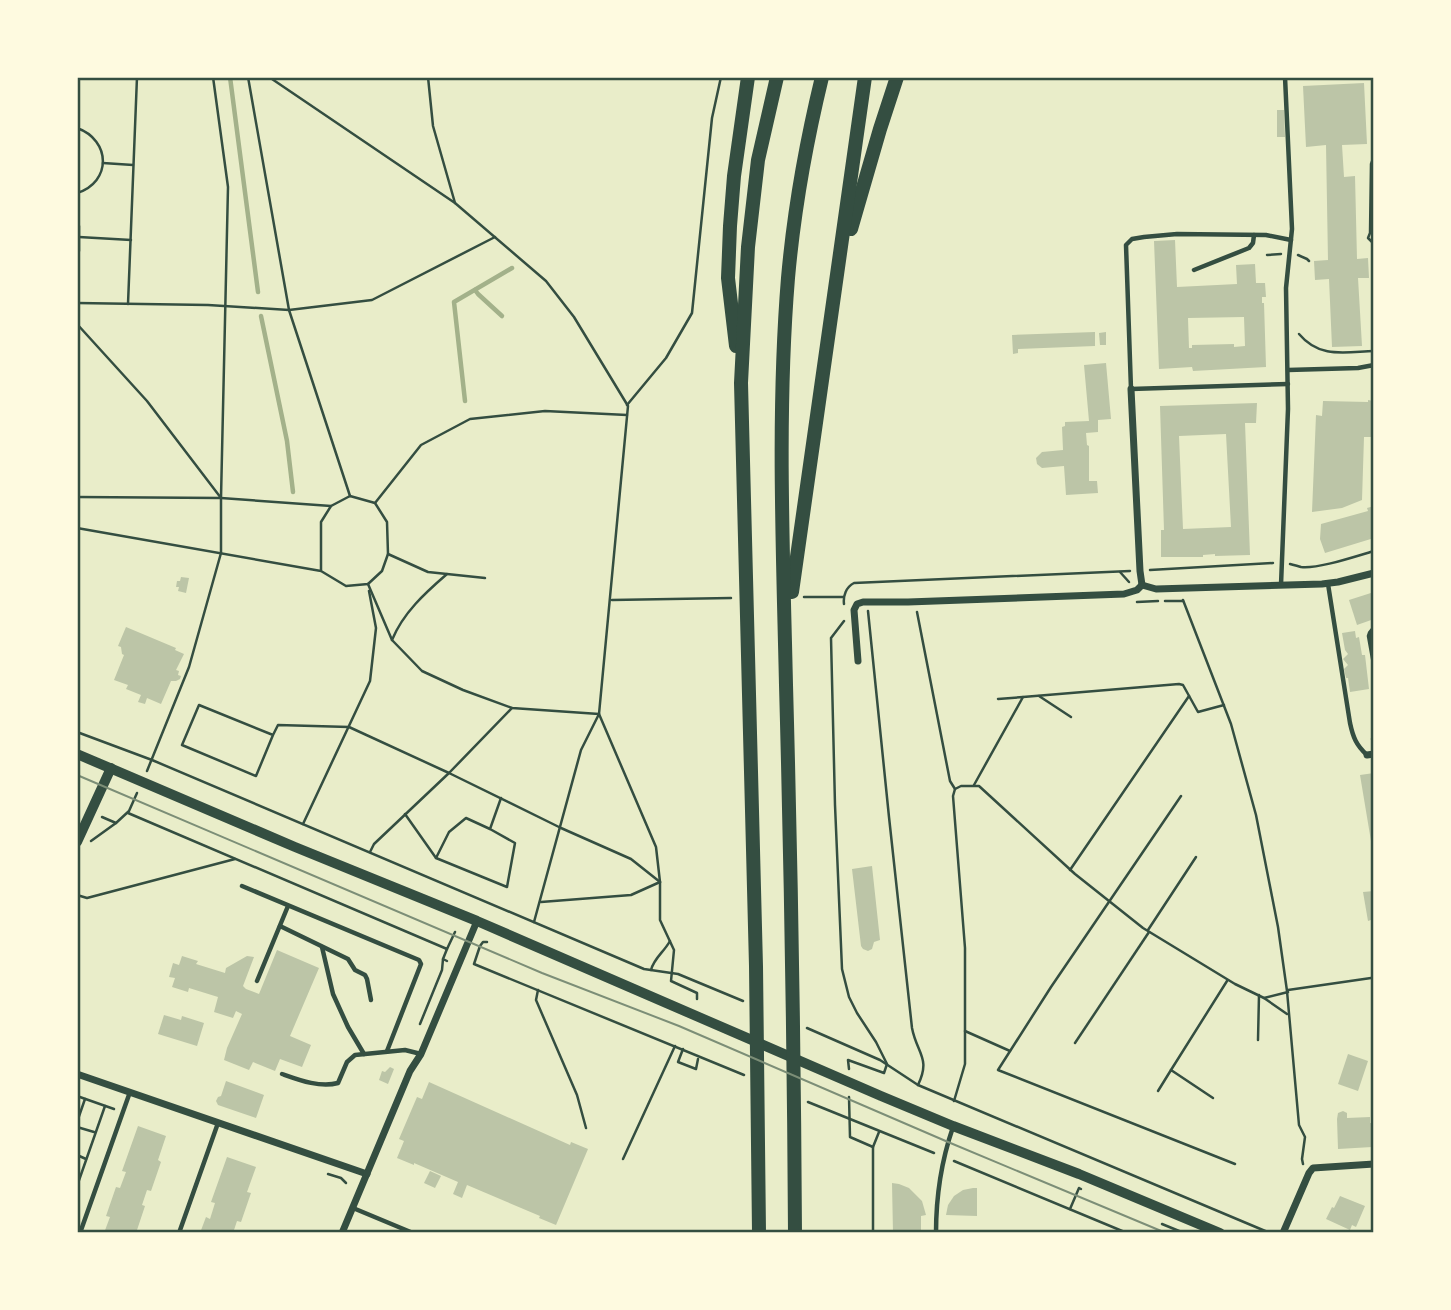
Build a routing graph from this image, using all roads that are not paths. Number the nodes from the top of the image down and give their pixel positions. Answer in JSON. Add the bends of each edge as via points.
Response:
{"nodes":[{"id":1,"x":748,"y":77,"type":"edge"},
{"id":2,"x":777,"y":77,"type":"edge"},
{"id":3,"x":822,"y":77,"type":"edge"},
{"id":4,"x":865,"y":77,"type":"edge"},
{"id":5,"x":897,"y":77,"type":"edge"},
{"id":6,"x":1285,"y":77,"type":"edge"},
{"id":7,"x":1254,"y":235,"type":"junction"},
{"id":8,"x":1291,"y":240,"type":"junction"},
{"id":9,"x":840,"y":260,"type":"junction"},
{"id":10,"x":1194,"y":270,"type":"dead end"},
{"id":11,"x":1374,"y":365,"type":"edge"},
{"id":12,"x":1288,"y":370,"type":"junction"},
{"id":13,"x":741,"y":383,"type":"junction"},
{"id":14,"x":1288,"y":384,"type":"junction"},
{"id":15,"x":1131,"y":389,"type":"junction"},
{"id":16,"x":1374,"y":572,"type":"edge"},
{"id":17,"x":1328,"y":583,"type":"junction"},
{"id":18,"x":1142,"y":585,"type":"junction"},
{"id":19,"x":1281,"y":585,"type":"junction"},
{"id":20,"x":1374,"y":628,"type":"edge"},
{"id":21,"x":785,"y":638,"type":"junction"},
{"id":22,"x":858,"y":660,"type":"dead end"},
{"id":23,"x":1374,"y":664,"type":"edge"},
{"id":24,"x":77,"y":754,"type":"edge"},
{"id":25,"x":1371,"y":754,"type":"edge"},
{"id":26,"x":111,"y":768,"type":"junction"},
{"id":27,"x":83,"y":843,"type":"edge"},
{"id":28,"x":242,"y":886,"type":"dead end"},
{"id":29,"x":288,"y":906,"type":"junction"},
{"id":30,"x":477,"y":921,"type":"junction"},
{"id":31,"x":280,"y":926,"type":"junction"},
{"id":32,"x":322,"y":946,"type":"junction"},
{"id":33,"x":257,"y":981,"type":"dead end"},
{"id":34,"x":371,"y":1000,"type":"dead end"},
{"id":35,"x":387,"y":1052,"type":"junction"},
{"id":36,"x":364,"y":1054,"type":"junction"},
{"id":37,"x":421,"y":1054,"type":"junction"},
{"id":38,"x":77,"y":1074,"type":"edge"},
{"id":39,"x":282,"y":1074,"type":"dead end"},
{"id":40,"x":130,"y":1092,"type":"junction"},
{"id":41,"x":218,"y":1123,"type":"junction"},
{"id":42,"x":953,"y":1126,"type":"junction"},
{"id":43,"x":1374,"y":1164,"type":"edge"},
{"id":44,"x":367,"y":1174,"type":"junction"},
{"id":45,"x":353,"y":1208,"type":"junction"},
{"id":46,"x":80,"y":1233,"type":"edge"},
{"id":47,"x":179,"y":1233,"type":"edge"},
{"id":48,"x":342,"y":1233,"type":"edge"},
{"id":49,"x":413,"y":1233,"type":"edge"},
{"id":50,"x":760,"y":1233,"type":"edge"},
{"id":51,"x":795,"y":1233,"type":"edge"},
{"id":52,"x":936,"y":1233,"type":"edge"},
{"id":53,"x":1220,"y":1233,"type":"edge"},
{"id":54,"x":1283,"y":1233,"type":"edge"}],
"edges":[{"from":1,"to":13,"type":"highway","via":[[734,176],[728,278]]},
{"from":2,"to":13,"type":"highway","via":[[758,160],[749,234]]},
{"from":3,"to":21,"type":"highway","via":[[797,203],[786,306],[782,415]]},
{"from":4,"to":9,"type":"highway"},
{"from":5,"to":9,"type":"highway"},
{"from":6,"to":8,"type":"lane"},
{"from":7,"to":8,"type":"lane"},
{"from":7,"to":10,"type":"lane","via":[[1249,248]]},
{"from":7,"to":15,"type":"lane","via":[[1144,236],[1126,245]]},
{"from":8,"to":12,"type":"lane","via":[[1286,288]]},
{"from":9,"to":21,"type":"highway"},
{"from":11,"to":12,"type":"lane"},
{"from":12,"to":14,"type":"lane"},
{"from":13,"to":50,"type":"highway"},
{"from":14,"to":15,"type":"lane"},
{"from":14,"to":19,"type":"lane"},
{"from":15,"to":18,"type":"street"},
{"from":16,"to":17,"type":"street"},
{"from":17,"to":19,"type":"street"},
{"from":17,"to":25,"type":"lane","via":[[1354,740]]},
{"from":18,"to":19,"type":"street","via":[[1156,589]]},
{"from":18,"to":22,"type":"street","via":[[1124,594],[863,601],[854,610]]},
{"from":20,"to":23,"type":"lane","via":[[1369,636]]},
{"from":21,"to":51,"type":"highway"},
{"from":24,"to":26,"type":"street"},
{"from":26,"to":27,"type":"street"},
{"from":26,"to":30,"type":"street"},
{"from":28,"to":29,"type":"lane"},
{"from":29,"to":31,"type":"lane"},
{"from":29,"to":35,"type":"lane","via":[[419,960]]},
{"from":30,"to":37,"type":"street"},
{"from":30,"to":42,"type":"street"},
{"from":31,"to":32,"type":"lane"},
{"from":31,"to":33,"type":"lane"},
{"from":32,"to":34,"type":"lane","via":[[348,959],[365,975]]},
{"from":32,"to":36,"type":"lane","via":[[333,994]]},
{"from":35,"to":36,"type":"lane"},
{"from":35,"to":37,"type":"lane"},
{"from":36,"to":39,"type":"lane","via":[[350,1058],[338,1083],[306,1082]]},
{"from":37,"to":44,"type":"street"},
{"from":38,"to":40,"type":"street"},
{"from":40,"to":41,"type":"street"},
{"from":40,"to":46,"type":"lane"},
{"from":41,"to":44,"type":"street"},
{"from":41,"to":47,"type":"lane"},
{"from":42,"to":52,"type":"lane","via":[[943,1157]]},
{"from":42,"to":53,"type":"street"},
{"from":43,"to":54,"type":"street","via":[[1313,1168]]},
{"from":44,"to":45,"type":"street"},
{"from":45,"to":48,"type":"street"},
{"from":45,"to":49,"type":"lane"}]}
